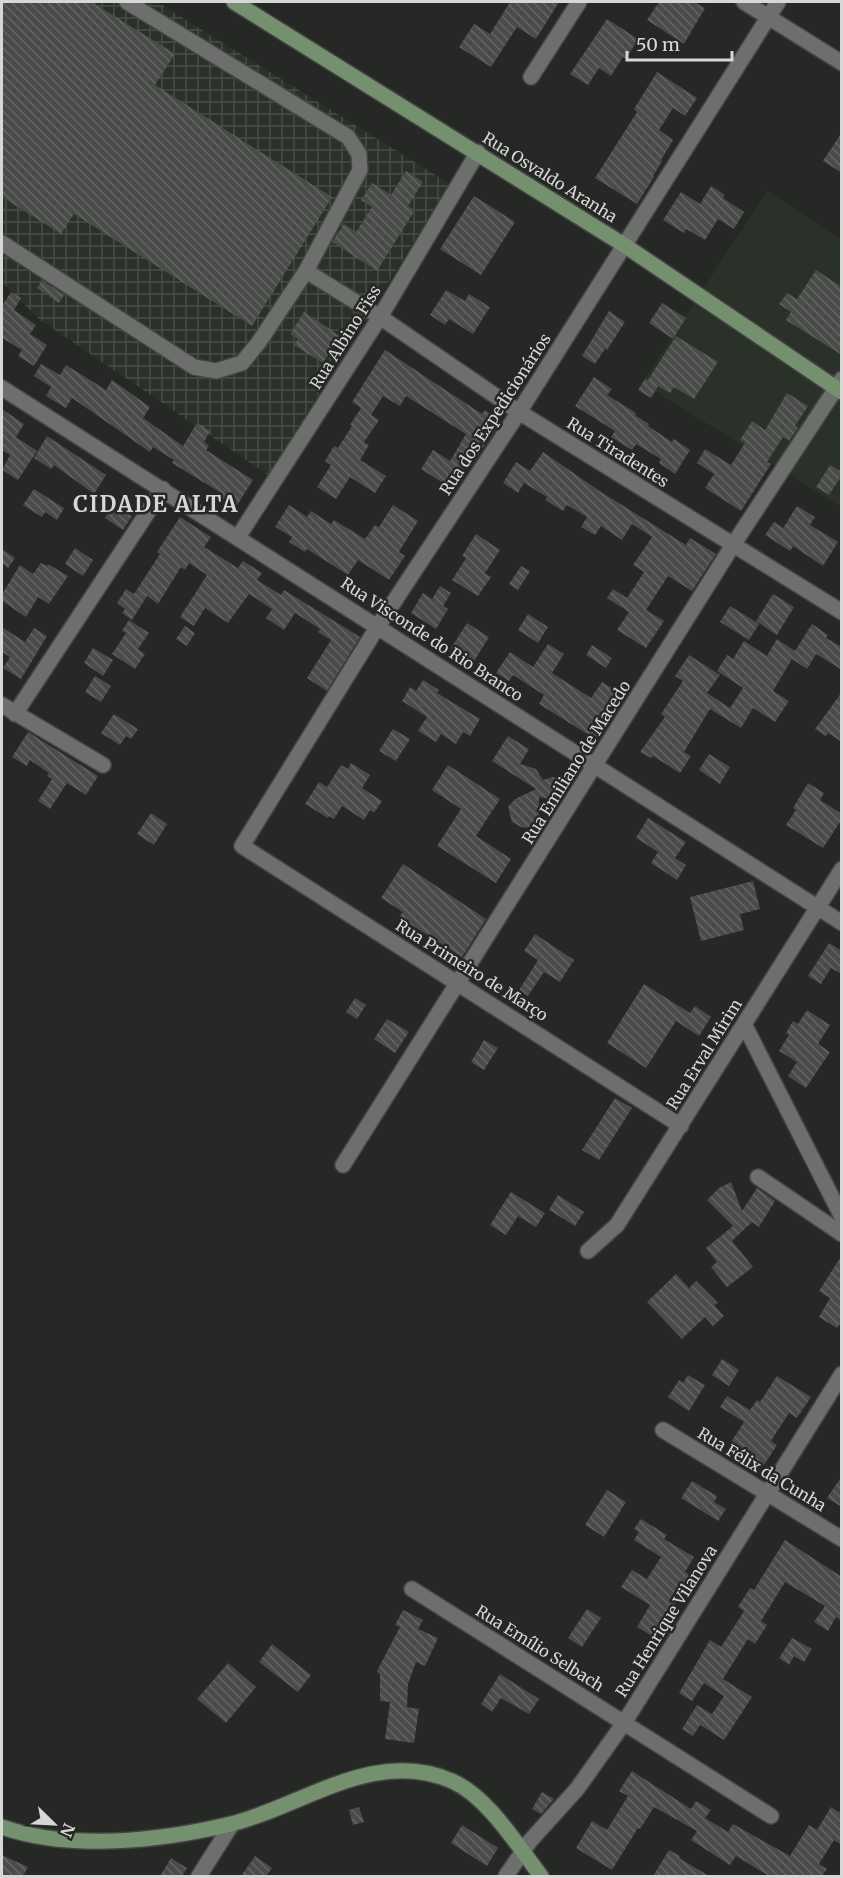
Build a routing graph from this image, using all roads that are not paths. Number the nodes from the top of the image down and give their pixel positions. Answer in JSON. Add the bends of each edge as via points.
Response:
{"nodes":[{"id":1,"x":127,"y":2,"type":"edge"},
{"id":2,"x":234,"y":2,"type":"edge"},
{"id":3,"x":579,"y":2,"type":"edge"},
{"id":4,"x":744,"y":2,"type":"edge"},
{"id":5,"x":778,"y":2,"type":"edge"},
{"id":6,"x":768,"y":17,"type":"junction"},
{"id":7,"x":842,"y":63,"type":"edge"},
{"id":8,"x":531,"y":77,"type":"dead end"},
{"id":9,"x":478,"y":152,"type":"junction"},
{"id":10,"x":2,"y":243,"type":"edge"},
{"id":11,"x":624,"y":245,"type":"junction"},
{"id":12,"x":306,"y":271,"type":"junction"},
{"id":13,"x":380,"y":317,"type":"junction"},
{"id":14,"x":839,"y":386,"type":"edge"},
{"id":15,"x":2,"y":388,"type":"edge"},
{"id":16,"x":519,"y":412,"type":"junction"},
{"id":17,"x":163,"y":489,"type":"junction"},
{"id":18,"x":238,"y":537,"type":"junction"},
{"id":19,"x":733,"y":545,"type":"junction"},
{"id":20,"x":842,"y":612,"type":"edge"},
{"id":21,"x":378,"y":626,"type":"junction"},
{"id":22,"x":2,"y":705,"type":"edge"},
{"id":23,"x":15,"y":714,"type":"junction"},
{"id":24,"x":103,"y":765,"type":"dead end"},
{"id":25,"x":596,"y":766,"type":"junction"},
{"id":26,"x":242,"y":846,"type":"joint"},
{"id":27,"x":842,"y":869,"type":"edge"},
{"id":28,"x":817,"y":907,"type":"junction"},
{"id":29,"x":842,"y":922,"type":"edge"},
{"id":30,"x":457,"y":982,"type":"junction"},
{"id":31,"x":744,"y":1024,"type":"junction"},
{"id":32,"x":681,"y":1125,"type":"junction"},
{"id":33,"x":343,"y":1165,"type":"dead end"},
{"id":34,"x":758,"y":1177,"type":"dead end"},
{"id":35,"x":842,"y":1217,"type":"edge"},
{"id":36,"x":842,"y":1234,"type":"edge"},
{"id":37,"x":588,"y":1251,"type":"dead end"},
{"id":38,"x":842,"y":1374,"type":"edge"},
{"id":39,"x":663,"y":1430,"type":"dead end"},
{"id":40,"x":768,"y":1492,"type":"junction"},
{"id":41,"x":842,"y":1539,"type":"edge"},
{"id":42,"x":412,"y":1589,"type":"dead end"},
{"id":43,"x":624,"y":1723,"type":"junction"},
{"id":44,"x":771,"y":1816,"type":"dead end"},
{"id":45,"x":232,"y":1824,"type":"junction"},
{"id":46,"x":2,"y":1827,"type":"edge"},
{"id":47,"x":522,"y":1852,"type":"junction"},
{"id":48,"x":200,"y":1876,"type":"edge"},
{"id":49,"x":506,"y":1876,"type":"edge"},
{"id":50,"x":541,"y":1876,"type":"edge"}],
"edges":[{"from":1,"to":12,"type":"street","via":[[348,137],[359,154],[360,170]]},
{"from":2,"to":9,"type":"main road","name":"Rua Osvaldo Aranha"},
{"from":3,"to":8,"type":"street"},
{"from":4,"to":6,"type":"street"},
{"from":5,"to":6,"type":"street","name":"Rua dos Expedicionários"},
{"from":6,"to":7,"type":"street"},
{"from":6,"to":11,"type":"street","name":"Rua dos Expedicionários"},
{"from":9,"to":11,"type":"main road","name":"Rua Osvaldo Aranha"},
{"from":9,"to":13,"type":"street","name":"Rua Albino Fiss"},
{"from":10,"to":12,"type":"street","via":[[194,367],[216,371],[242,363]]},
{"from":11,"to":14,"type":"main road","name":"Rua Osvaldo Aranha"},
{"from":11,"to":16,"type":"street","name":"Rua dos Expedicionários"},
{"from":12,"to":13,"type":"street","name":"Rua Tiradentes"},
{"from":13,"to":16,"type":"street","name":"Rua Tiradentes"},
{"from":13,"to":18,"type":"street","name":"Rua Albino Fiss"},
{"from":14,"to":19,"type":"street","name":"Rua Emiliano de Macedo"},
{"from":15,"to":17,"type":"street","name":"Rua Visconde do Rio Branco"},
{"from":16,"to":19,"type":"street","name":"Rua Tiradentes"},
{"from":16,"to":21,"type":"street","name":"Rua dos Expedicionários"},
{"from":17,"to":18,"type":"street","name":"Rua Visconde do Rio Branco"},
{"from":17,"to":23,"type":"street"},
{"from":18,"to":21,"type":"street","name":"Rua Visconde do Rio Branco"},
{"from":19,"to":20,"type":"street","name":"Rua Tiradentes"},
{"from":19,"to":25,"type":"street","name":"Rua Emiliano de Macedo"},
{"from":21,"to":25,"type":"street","name":"Rua Visconde do Rio Branco"},
{"from":21,"to":26,"type":"street","name":"Rua dos Expedicionários"},
{"from":22,"to":23,"type":"street"},
{"from":23,"to":24,"type":"street"},
{"from":25,"to":28,"type":"street","name":"Rua Visconde do Rio Branco"},
{"from":25,"to":30,"type":"street","name":"Rua Emiliano de Macedo"},
{"from":26,"to":30,"type":"street","name":"Rua Primeiro de Março"},
{"from":27,"to":28,"type":"street","name":"Rua Erval Mirim"},
{"from":28,"to":29,"type":"street","name":"Rua Visconde do Rio Branco"},
{"from":28,"to":31,"type":"street","name":"Rua Erval Mirim"},
{"from":30,"to":32,"type":"street","name":"Rua Primeiro de Março"},
{"from":30,"to":33,"type":"street","name":"Rua Emiliano de Macedo"},
{"from":31,"to":32,"type":"street","name":"Rua Erval Mirim"},
{"from":31,"to":35,"type":"street"},
{"from":32,"to":37,"type":"street","name":"Rua Erval Mirim","via":[[617,1225]]},
{"from":34,"to":36,"type":"street"},
{"from":38,"to":40,"type":"street","name":"Rua Henrique Vilanova"},
{"from":39,"to":40,"type":"street","name":"Rua Félix da Cunha"},
{"from":40,"to":41,"type":"street","name":"Rua Félix da Cunha"},
{"from":40,"to":43,"type":"street","name":"Rua Henrique Vilanova"},
{"from":42,"to":43,"type":"street","name":"Rua Emílio Selbach"},
{"from":43,"to":44,"type":"street","name":"Rua Emílio Selbach"},
{"from":43,"to":47,"type":"street","name":"Rua Henrique Vilanova","via":[[577,1789]]},
{"from":45,"to":46,"type":"main road","via":[[141,1841],[69,1840]]},
{"from":45,"to":47,"type":"main road","via":[[363,1774],[412,1770],[452,1781],[480,1799]]},
{"from":45,"to":48,"type":"street"},
{"from":47,"to":49,"type":"street","name":"Rua Henrique Vilanova"},
{"from":47,"to":50,"type":"main road"}]}
